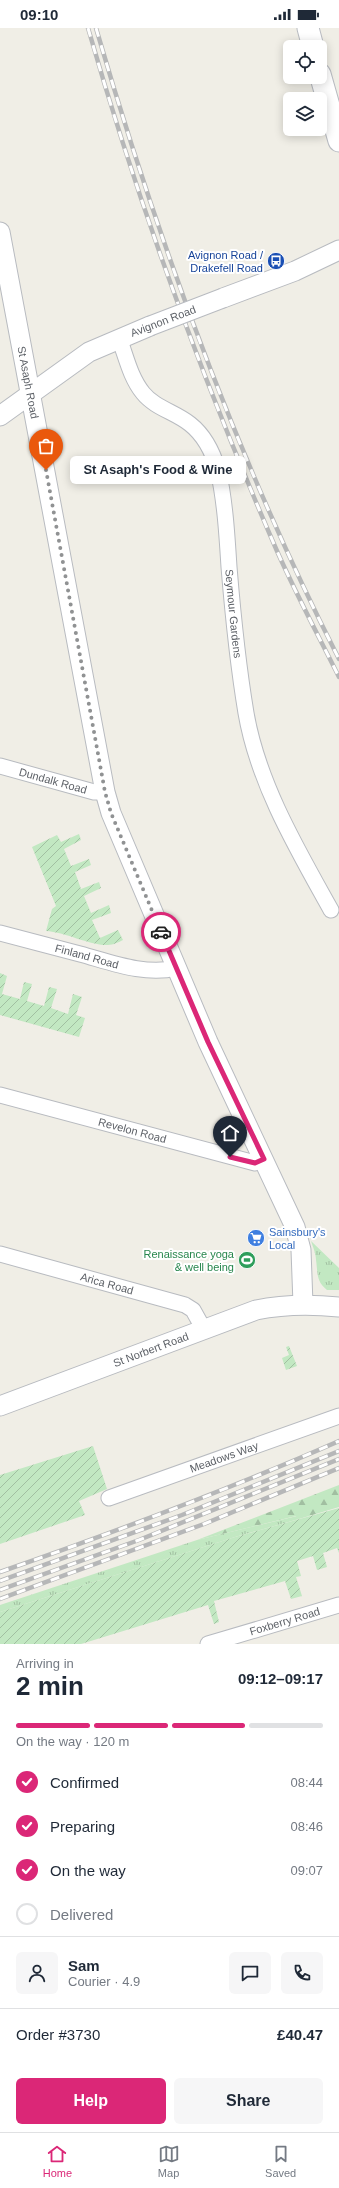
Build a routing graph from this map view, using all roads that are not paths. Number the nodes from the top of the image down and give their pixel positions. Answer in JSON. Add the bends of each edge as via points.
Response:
{"nodes":[{"id":1,"x":308,"y":28,"type":"edge"},
{"id":2,"x":311,"y":40,"type":"edge"},
{"id":3,"x":323,"y":84,"type":"edge"},
{"id":4,"x":339,"y":141,"type":"edge"},
{"id":5,"x":0,"y":232,"type":"edge"},
{"id":6,"x":339,"y":250,"type":"edge"},
{"id":7,"x":119,"y":338,"type":"junction"},
{"id":8,"x":30,"y":394,"type":"junction"},
{"id":9,"x":0,"y":416,"type":"edge"},
{"id":10,"x":0,"y":766,"type":"edge"},
{"id":11,"x":105,"y":792,"type":"junction"},
{"id":12,"x":331,"y":910,"type":"dead end"},
{"id":13,"x":0,"y":933,"type":"edge"},
{"id":14,"x":176,"y":968,"type":"junction"},
{"id":15,"x":0,"y":1095,"type":"edge"},
{"id":16,"x":264,"y":1159,"type":"junction"},
{"id":17,"x":0,"y":1254,"type":"edge"},
{"id":18,"x":303,"y":1304,"type":"junction"},
{"id":19,"x":339,"y":1307,"type":"edge"},
{"id":20,"x":203,"y":1328,"type":"junction"},
{"id":21,"x":0,"y":1406,"type":"edge"},
{"id":22,"x":339,"y":1416,"type":"edge"},
{"id":23,"x":109,"y":1498,"type":"dead end"},
{"id":24,"x":339,"y":1605,"type":"edge"},
{"id":25,"x":208,"y":1644,"type":"edge"}],
"edges":[{"from":1,"to":2,"type":"main road"},
{"from":3,"to":4,"type":"main road"},
{"from":5,"to":8,"type":"street","name":"St Asaph Road"},
{"from":6,"to":7,"type":"street","name":"Avignon Road","bridge":true,"via":[[295,271]]},
{"from":7,"to":8,"type":"street","name":"Avignon Road","via":[[89,352]]},
{"from":7,"to":12,"type":"street","name":"Seymour Gardens","via":[[132,377],[143,393],[157,406],[190,424],[207,443],[218,469],[226,520],[234,619],[246,714],[254,747],[274,800]]},
{"from":8,"to":9,"type":"street","name":"Avignon Road"},
{"from":8,"to":11,"type":"street","name":"St Asaph Road"},
{"from":10,"to":11,"type":"street","name":"Dundalk Road","via":[[94,792]]},
{"from":11,"to":14,"type":"street","name":"St Asaph Road","via":[[111,813]]},
{"from":13,"to":14,"type":"street","name":"Finland Road","via":[[109,962],[150,970]]},
{"from":14,"to":16,"type":"street","name":"St Asaph Road"},
{"from":15,"to":16,"type":"street","name":"Revelon Road","via":[[255,1163]]},
{"from":16,"to":18,"type":"street","name":"St Asaph Road","via":[[295,1227],[301,1250]]},
{"from":17,"to":20,"type":"street","name":"Arica Road","via":[[185,1305],[193,1310]]},
{"from":18,"to":19,"type":"street","name":"St Norbert Road"},
{"from":18,"to":20,"type":"street","name":"St Norbert Road","via":[[256,1310]]},
{"from":20,"to":21,"type":"street","name":"St Norbert Road"},
{"from":22,"to":23,"type":"street","name":"Meadows Way"},
{"from":24,"to":25,"type":"street","name":"Foxberry Road"}]}
